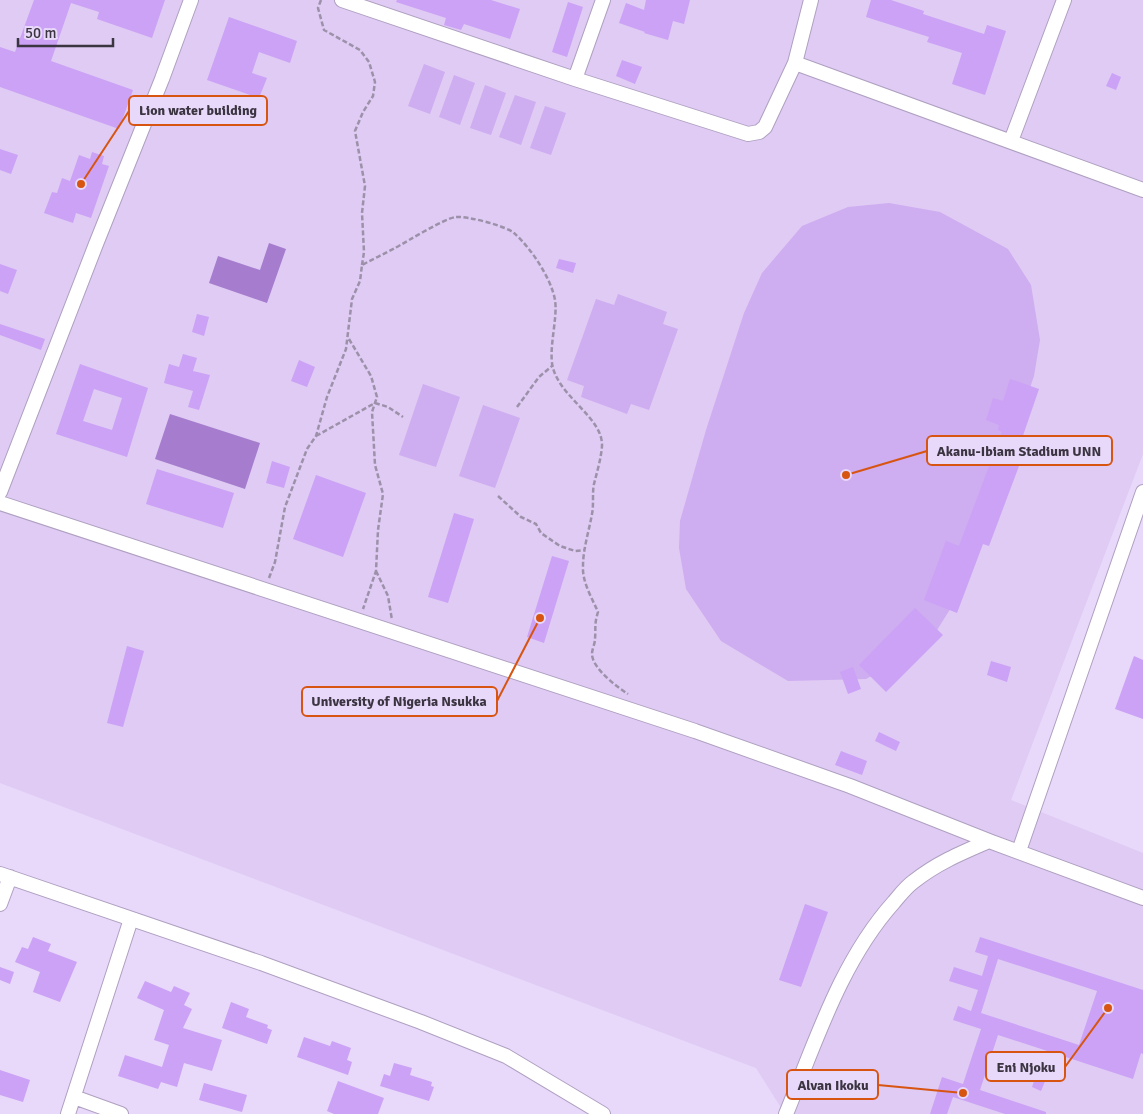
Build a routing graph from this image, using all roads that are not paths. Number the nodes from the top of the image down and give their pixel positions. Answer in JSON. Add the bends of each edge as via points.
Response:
{"nodes":[{"id":1,"x":192,"y":0,"type":"edge"},
{"id":2,"x":342,"y":0,"type":"edge"},
{"id":3,"x":603,"y":0,"type":"edge"},
{"id":4,"x":811,"y":0,"type":"edge"},
{"id":5,"x":1064,"y":0,"type":"edge"},
{"id":6,"x":795,"y":63,"type":"junction"},
{"id":7,"x":575,"y":79,"type":"junction"},
{"id":8,"x":1011,"y":141,"type":"junction"},
{"id":9,"x":1143,"y":190,"type":"edge"},
{"id":10,"x":0,"y":492,"type":"edge"},
{"id":11,"x":1143,"y":492,"type":"edge"},
{"id":12,"x":0,"y":503,"type":"edge"},
{"id":13,"x":1140,"y":513,"type":"edge"},
{"id":14,"x":989,"y":841,"type":"junction"},
{"id":15,"x":1019,"y":852,"type":"junction"},
{"id":16,"x":5,"y":875,"type":"edge"},
{"id":17,"x":1143,"y":898,"type":"edge"},
{"id":18,"x":0,"y":904,"type":"edge"},
{"id":19,"x":131,"y":919,"type":"junction"},
{"id":20,"x":74,"y":1097,"type":"junction"},
{"id":21,"x":68,"y":1114,"type":"edge"},
{"id":22,"x":121,"y":1114,"type":"edge"},
{"id":23,"x":602,"y":1114,"type":"edge"},
{"id":24,"x":786,"y":1114,"type":"edge"}],
"edges":[{"from":1,"to":10,"type":"street"},
{"from":2,"to":7,"type":"street"},
{"from":3,"to":7,"type":"street"},
{"from":4,"to":6,"type":"street"},
{"from":5,"to":8,"type":"street"},
{"from":6,"to":7,"type":"street","via":[[766,127],[748,134]]},
{"from":6,"to":8,"type":"street"},
{"from":8,"to":9,"type":"street"},
{"from":11,"to":13,"type":"street"},
{"from":12,"to":14,"type":"street","via":[[695,731],[850,786]]},
{"from":13,"to":15,"type":"street"},
{"from":14,"to":15,"type":"street"},
{"from":14,"to":24,"type":"street","via":[[944,861],[911,884],[881,917],[856,954],[832,1003]]},
{"from":15,"to":17,"type":"street"},
{"from":16,"to":18,"type":"street"},
{"from":16,"to":19,"type":"street"},
{"from":19,"to":20,"type":"street"},
{"from":19,"to":23,"type":"street","via":[[261,963],[506,1056]]},
{"from":20,"to":21,"type":"street"},
{"from":20,"to":22,"type":"street"}]}
